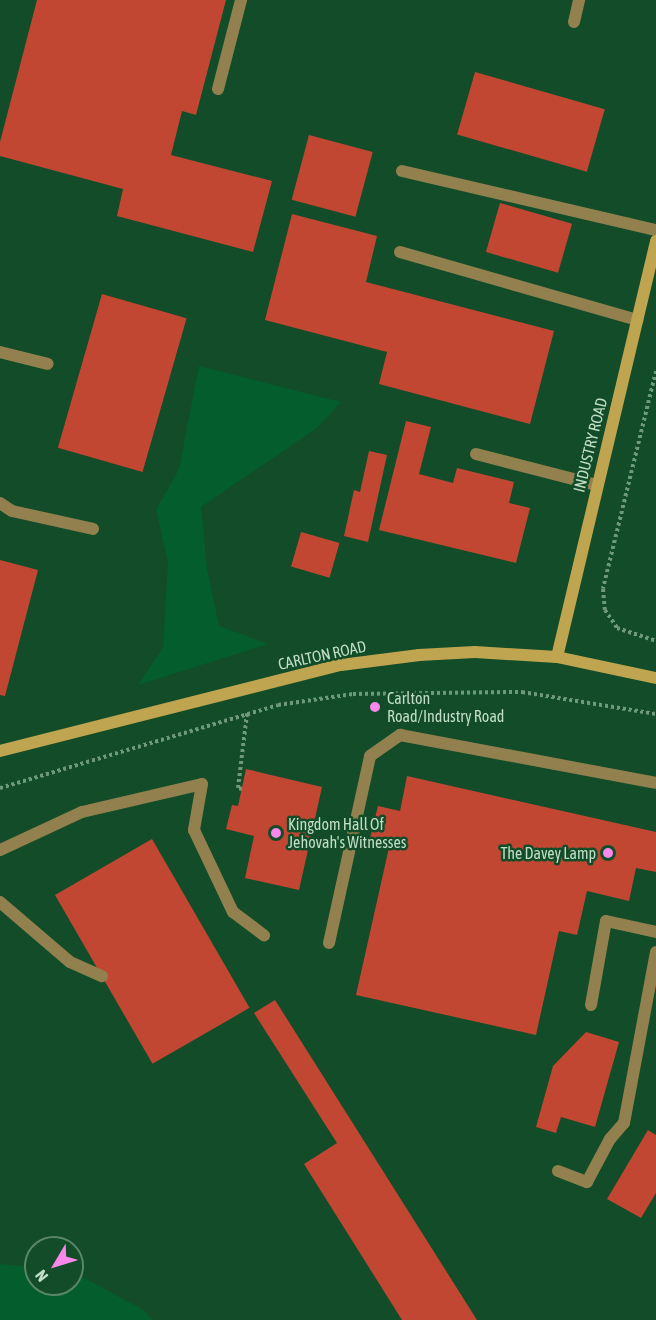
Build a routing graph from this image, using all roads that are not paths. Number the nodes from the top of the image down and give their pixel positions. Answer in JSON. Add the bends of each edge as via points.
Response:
{"nodes":[{"id":1,"x":241,"y":0,"type":"edge"},
{"id":2,"x":579,"y":0,"type":"edge"},
{"id":3,"x":574,"y":22,"type":"dead end"},
{"id":4,"x":218,"y":89,"type":"dead end"},
{"id":5,"x":402,"y":171,"type":"dead end"},
{"id":6,"x":656,"y":230,"type":"edge"},
{"id":7,"x":656,"y":241,"type":"edge"},
{"id":8,"x":400,"y":252,"type":"dead end"},
{"id":9,"x":637,"y":320,"type":"junction"},
{"id":10,"x":0,"y":352,"type":"edge"},
{"id":11,"x":48,"y":364,"type":"dead end"},
{"id":12,"x":476,"y":454,"type":"dead end"},
{"id":13,"x":597,"y":485,"type":"junction"},
{"id":14,"x":0,"y":503,"type":"edge"},
{"id":15,"x":93,"y":529,"type":"dead end"},
{"id":16,"x":557,"y":657,"type":"junction"},
{"id":17,"x":656,"y":678,"type":"edge"},
{"id":18,"x":0,"y":751,"type":"edge"},
{"id":19,"x":656,"y":783,"type":"edge"},
{"id":20,"x":0,"y":850,"type":"edge"},
{"id":21,"x":0,"y":902,"type":"edge"},
{"id":22,"x":656,"y":932,"type":"edge"},
{"id":23,"x":264,"y":935,"type":"dead end"},
{"id":24,"x":329,"y":943,"type":"dead end"},
{"id":25,"x":656,"y":952,"type":"edge"},
{"id":26,"x":102,"y":976,"type":"dead end"},
{"id":27,"x":591,"y":1005,"type":"dead end"},
{"id":28,"x":558,"y":1171,"type":"dead end"}],
"edges":[{"from":1,"to":4,"type":"lane"},
{"from":2,"to":3,"type":"lane"},
{"from":5,"to":6,"type":"lane"},
{"from":7,"to":9,"type":"main road","name":"INDUSTRY ROAD"},
{"from":8,"to":9,"type":"lane"},
{"from":9,"to":13,"type":"main road","name":"INDUSTRY ROAD"},
{"from":10,"to":11,"type":"lane"},
{"from":12,"to":13,"type":"lane"},
{"from":13,"to":16,"type":"main road","name":"INDUSTRY ROAD"},
{"from":14,"to":15,"type":"lane","via":[[12,511]]},
{"from":16,"to":17,"type":"main road","name":"CARLTON ROAD"},
{"from":16,"to":18,"type":"main road","name":"CARLTON ROAD","via":[[475,652],[341,665]]},
{"from":19,"to":24,"type":"lane","via":[[400,735],[370,756]]},
{"from":20,"to":23,"type":"lane","via":[[82,812],[202,783],[194,830],[233,912]]},
{"from":21,"to":26,"type":"lane","via":[[70,963]]},
{"from":22,"to":27,"type":"lane","via":[[606,921]]},
{"from":25,"to":28,"type":"lane","via":[[624,1123],[610,1138],[587,1182]]}]}
